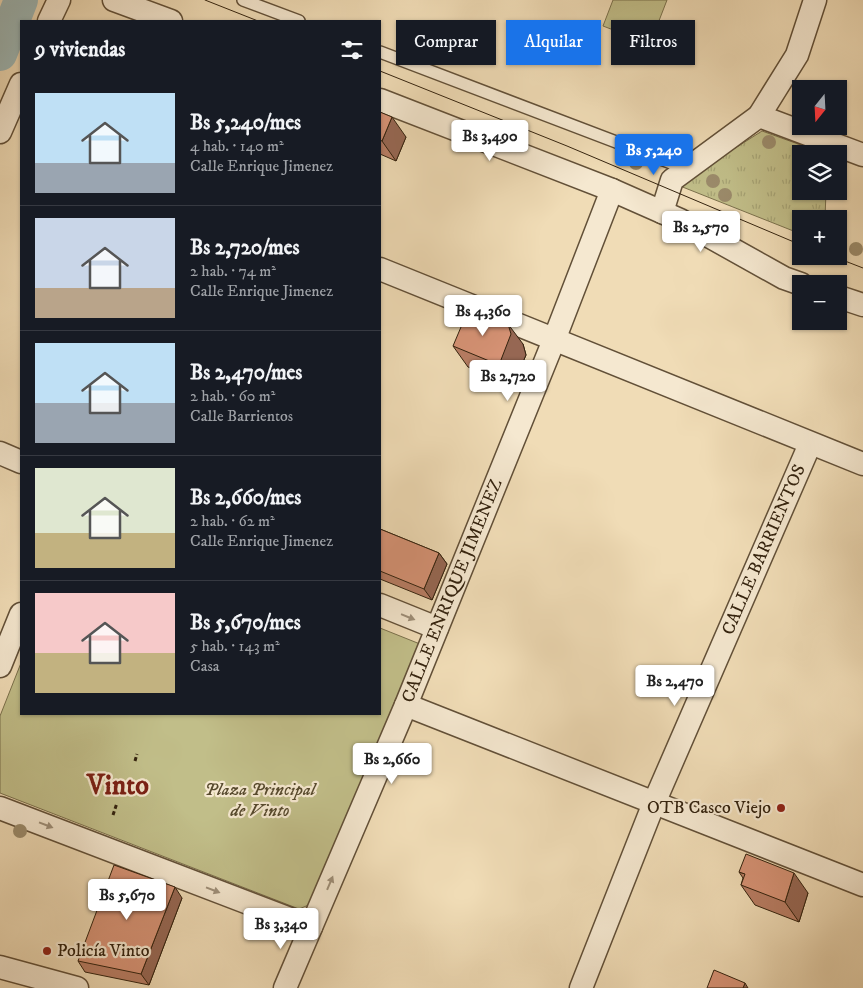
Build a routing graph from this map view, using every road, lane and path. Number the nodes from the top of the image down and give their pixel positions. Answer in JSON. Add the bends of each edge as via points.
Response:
{"nodes":[{"id":1,"x":59,"y":0,"type":"edge"},
{"id":2,"x":114,"y":0,"type":"edge"},
{"id":3,"x":243,"y":0,"type":"edge"},
{"id":4,"x":815,"y":0,"type":"edge"},
{"id":5,"x":50,"y":20,"type":"edge"},
{"id":6,"x":167,"y":20,"type":"edge"},
{"id":7,"x":296,"y":20,"type":"edge"},
{"id":8,"x":381,"y":52,"type":"edge"},
{"id":9,"x":20,"y":87,"type":"edge"},
{"id":10,"x":381,"y":100,"type":"edge"},
{"id":11,"x":759,"y":116,"type":"junction"},
{"id":12,"x":9,"y":125,"type":"edge"},
{"id":13,"x":863,"y":155,"type":"edge"},
{"id":14,"x":687,"y":169,"type":"junction"},
{"id":15,"x":612,"y":190,"type":"junction"},
{"id":16,"x":662,"y":212,"type":"junction"},
{"id":17,"x":381,"y":269,"type":"edge"},
{"id":18,"x":792,"y":281,"type":"edge"},
{"id":19,"x":847,"y":300,"type":"edge"},
{"id":20,"x":863,"y":305,"type":"edge"},
{"id":21,"x":554,"y":340,"type":"junction"},
{"id":22,"x":810,"y":444,"type":"junction"},
{"id":23,"x":0,"y":453,"type":"edge"},
{"id":24,"x":20,"y":462,"type":"edge"},
{"id":25,"x":863,"y":464,"type":"edge"},
{"id":26,"x":381,"y":605,"type":"edge"},
{"id":27,"x":20,"y":616,"type":"edge"},
{"id":28,"x":437,"y":628,"type":"junction"},
{"id":29,"x":0,"y":666,"type":"edge"},
{"id":30,"x":406,"y":705,"type":"junction"},
{"id":31,"x":137,"y":754,"type":"dead end"},
{"id":32,"x":135,"y":761,"type":"dead end"},
{"id":33,"x":117,"y":803,"type":"dead end"},
{"id":34,"x":654,"y":803,"type":"junction"},
{"id":35,"x":0,"y":808,"type":"edge"},
{"id":36,"x":113,"y":815,"type":"dead end"},
{"id":37,"x":863,"y":885,"type":"edge"},
{"id":38,"x":311,"y":928,"type":"junction"},
{"id":39,"x":0,"y":966,"type":"edge"},
{"id":40,"x":77,"y":988,"type":"edge"},
{"id":41,"x":285,"y":988,"type":"edge"},
{"id":42,"x":581,"y":988,"type":"edge"}],
"edges":[{"from":1,"to":5,"type":"street"},
{"from":2,"to":6,"type":"street"},
{"from":3,"to":7,"type":"lane"},
{"from":4,"to":11,"type":"street","via":[[797,55]]},
{"from":8,"to":14,"type":"lane"},
{"from":9,"to":12,"type":"street"},
{"from":10,"to":15,"type":"street"},
{"from":11,"to":13,"type":"street"},
{"from":11,"to":14,"type":"street"},
{"from":14,"to":16,"type":"street","via":[[672,180]]},
{"from":15,"to":16,"type":"street"},
{"from":15,"to":21,"type":"street","name":"CALLE ENRIQUE JIMENEZ"},
{"from":16,"to":18,"type":"street"},
{"from":17,"to":21,"type":"street"},
{"from":19,"to":20,"type":"street"},
{"from":21,"to":22,"type":"street"},
{"from":21,"to":28,"type":"street","name":"CALLE ENRIQUE JIMENEZ"},
{"from":22,"to":25,"type":"street"},
{"from":22,"to":34,"type":"street","name":"CALLE BARRIENTOS"},
{"from":23,"to":24,"type":"street"},
{"from":26,"to":28,"type":"street","one_way":true},
{"from":27,"to":29,"type":"street"},
{"from":28,"to":30,"type":"street","name":"CALLE ENRIQUE JIMENEZ"},
{"from":30,"to":34,"type":"street"},
{"from":38,"to":30,"type":"street","name":"CALLE ENRIQUE JIMENEZ","one_way":true},
{"from":31,"to":32,"type":"path"},
{"from":33,"to":36,"type":"path"},
{"from":34,"to":37,"type":"street"},
{"from":34,"to":42,"type":"street","name":"CALLE BARRIENTOS"},
{"from":35,"to":38,"type":"street","one_way":true},
{"from":38,"to":41,"type":"street","name":"CALLE ENRIQUE JIMENEZ"},
{"from":39,"to":40,"type":"street"}]}
